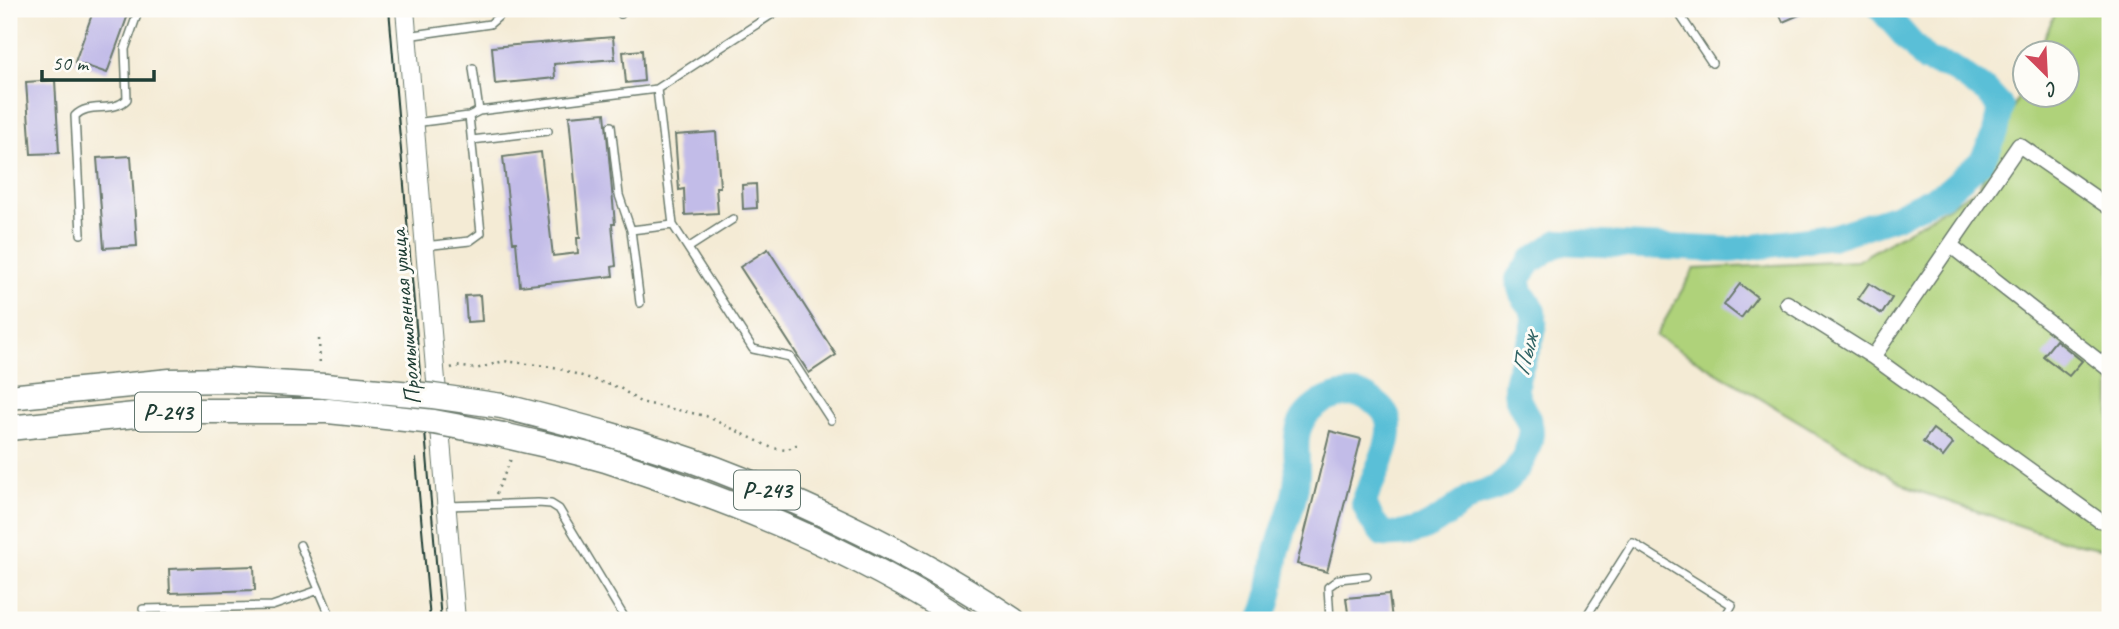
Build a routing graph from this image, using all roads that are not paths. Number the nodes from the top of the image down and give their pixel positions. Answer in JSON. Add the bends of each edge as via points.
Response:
{"nodes":[{"id":1,"x":139,"y":9,"type":"edge"},
{"id":2,"x":405,"y":9,"type":"edge"},
{"id":3,"x":507,"y":9,"type":"edge"},
{"id":4,"x":779,"y":9,"type":"edge"},
{"id":5,"x":1676,"y":9,"type":"edge"},
{"id":6,"x":407,"y":36,"type":"junction"},
{"id":7,"x":1712,"y":63,"type":"dead end"},
{"id":8,"x":473,"y":68,"type":"dead end"},
{"id":9,"x":657,"y":89,"type":"junction"},
{"id":10,"x":478,"y":111,"type":"junction"},
{"id":11,"x":469,"y":116,"type":"junction"},
{"id":12,"x":413,"y":123,"type":"junction"},
{"id":13,"x":611,"y":127,"type":"dead end"},
{"id":14,"x":548,"y":131,"type":"dead end"},
{"id":15,"x":472,"y":140,"type":"junction"},
{"id":16,"x":2110,"y":208,"type":"edge"},
{"id":17,"x":733,"y":219,"type":"dead end"},
{"id":18,"x":673,"y":225,"type":"junction"},
{"id":19,"x":631,"y":230,"type":"junction"},
{"id":20,"x":81,"y":234,"type":"dead end"},
{"id":21,"x":1950,"y":245,"type":"junction"},
{"id":22,"x":424,"y":246,"type":"junction"},
{"id":23,"x":688,"y":248,"type":"junction"},
{"id":24,"x":639,"y":303,"type":"dead end"},
{"id":25,"x":1787,"y":303,"type":"dead end"},
{"id":26,"x":1873,"y":357,"type":"junction"},
{"id":27,"x":2110,"y":370,"type":"edge"},
{"id":28,"x":9,"y":397,"type":"edge"},
{"id":29,"x":831,"y":420,"type":"dead end"},
{"id":30,"x":9,"y":428,"type":"edge"},
{"id":31,"x":446,"y":506,"type":"junction"},
{"id":32,"x":2110,"y":522,"type":"edge"},
{"id":33,"x":300,"y":545,"type":"dead end"},
{"id":34,"x":1367,"y":576,"type":"dead end"},
{"id":35,"x":319,"y":590,"type":"junction"},
{"id":36,"x":143,"y":609,"type":"dead end"},
{"id":37,"x":1329,"y":616,"type":"edge"},
{"id":38,"x":332,"y":620,"type":"edge"},
{"id":39,"x":456,"y":620,"type":"edge"},
{"id":40,"x":626,"y":620,"type":"edge"},
{"id":41,"x":962,"y":620,"type":"edge"},
{"id":42,"x":1013,"y":620,"type":"edge"},
{"id":43,"x":1322,"y":620,"type":"edge"},
{"id":44,"x":1584,"y":620,"type":"edge"},
{"id":45,"x":1723,"y":620,"type":"edge"}],
"edges":[{"from":1,"to":20,"type":"lane","via":[[125,49],[127,99],[115,107],[86,109],[75,116]]},
{"from":2,"to":6,"type":"street","name":"Промышленная улица"},
{"from":3,"to":6,"type":"lane","via":[[490,24]]},
{"from":4,"to":9,"type":"lane"},
{"from":5,"to":7,"type":"lane"},
{"from":6,"to":12,"type":"street","name":"Промышленная улица"},
{"from":8,"to":10,"type":"lane"},
{"from":9,"to":10,"type":"lane"},
{"from":9,"to":18,"type":"lane"},
{"from":10,"to":11,"type":"lane"},
{"from":11,"to":12,"type":"lane"},
{"from":11,"to":15,"type":"lane"},
{"from":12,"to":22,"type":"street","name":"Промышленная улица"},
{"from":13,"to":19,"type":"lane","via":[[619,195]]},
{"from":14,"to":15,"type":"lane"},
{"from":15,"to":22,"type":"lane","via":[[481,233],[470,241]]},
{"from":16,"to":21,"type":"street","via":[[2019,145]]},
{"from":17,"to":23,"type":"lane"},
{"from":18,"to":19,"type":"lane"},
{"from":18,"to":23,"type":"lane"},
{"from":19,"to":24,"type":"lane"},
{"from":21,"to":26,"type":"street"},
{"from":21,"to":27,"type":"street"},
{"from":22,"to":31,"type":"street","name":"Промышленная улица"},
{"from":23,"to":29,"type":"lane","via":[[753,349],[790,357]]},
{"from":25,"to":26,"type":"street"},
{"from":26,"to":32,"type":"street","via":[[2099,520]]},
{"from":28,"to":42,"type":"highway","number":"Р-243","bridge":true,"via":[[170,381],[323,380],[502,406],[714,468],[830,516],[961,585]]},
{"from":30,"to":41,"type":"highway","number":"Р-243","bridge":true,"via":[[174,411],[328,411],[433,422],[508,445],[610,462],[715,498],[811,536],[887,574]]},
{"from":31,"to":39,"type":"street","name":"Промышленная улица"},
{"from":31,"to":40,"type":"lane","via":[[538,503],[559,509]]},
{"from":33,"to":35,"type":"lane"},
{"from":34,"to":37,"type":"lane","via":[[1332,582],[1326,593]]},
{"from":35,"to":36,"type":"lane","via":[[272,606]]},
{"from":35,"to":38,"type":"lane"},
{"from":37,"to":43,"type":"lane"},
{"from":44,"to":45,"type":"lane","via":[[1633,543],[1732,605]]}]}
